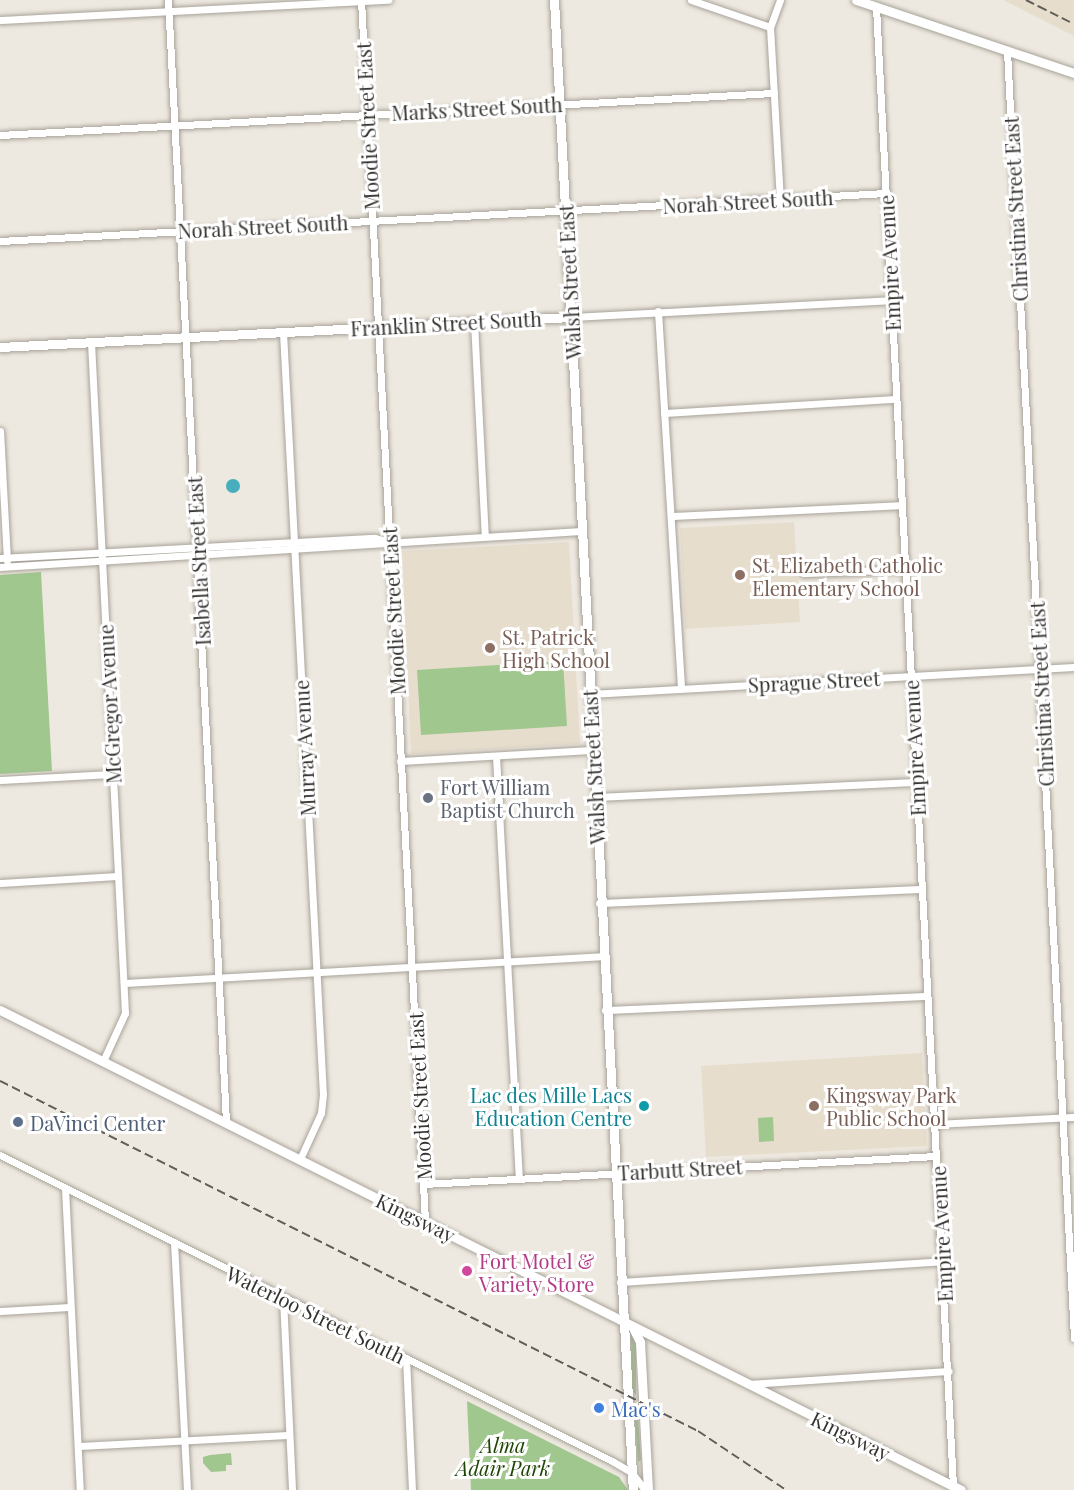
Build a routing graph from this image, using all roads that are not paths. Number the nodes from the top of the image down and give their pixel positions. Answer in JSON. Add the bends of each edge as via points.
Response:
{"nodes":[{"id":1,"x":168,"y":0,"type":"edge"},
{"id":2,"x":388,"y":0,"type":"edge"},
{"id":3,"x":554,"y":0,"type":"edge"},
{"id":4,"x":691,"y":0,"type":"edge"},
{"id":5,"x":780,"y":0,"type":"edge"},
{"id":6,"x":856,"y":0,"type":"edge"},
{"id":7,"x":361,"y":1,"type":"edge"},
{"id":8,"x":876,"y":7,"type":"junction"},
{"id":9,"x":169,"y":12,"type":"junction"},
{"id":10,"x":0,"y":20,"type":"edge"},
{"id":11,"x":770,"y":27,"type":"junction"},
{"id":12,"x":1007,"y":51,"type":"junction"},
{"id":13,"x":1074,"y":73,"type":"edge"},
{"id":14,"x":774,"y":93,"type":"junction"},
{"id":15,"x":559,"y":104,"type":"junction"},
{"id":16,"x":367,"y":114,"type":"junction"},
{"id":17,"x":174,"y":125,"type":"junction"},
{"id":18,"x":0,"y":135,"type":"edge"},
{"id":19,"x":886,"y":193,"type":"junction"},
{"id":20,"x":780,"y":199,"type":"junction"},
{"id":21,"x":565,"y":211,"type":"junction"},
{"id":22,"x":372,"y":220,"type":"junction"},
{"id":23,"x":180,"y":230,"type":"junction"},
{"id":24,"x":0,"y":241,"type":"edge"},
{"id":25,"x":891,"y":300,"type":"junction"},
{"id":26,"x":658,"y":311,"type":"junction"},
{"id":27,"x":571,"y":317,"type":"junction"},
{"id":28,"x":474,"y":322,"type":"junction"},
{"id":29,"x":378,"y":326,"type":"junction"},
{"id":30,"x":283,"y":332,"type":"junction"},
{"id":31,"x":185,"y":337,"type":"junction"},
{"id":32,"x":91,"y":342,"type":"junction"},
{"id":33,"x":0,"y":347,"type":"edge"},
{"id":34,"x":896,"y":399,"type":"junction"},
{"id":35,"x":664,"y":413,"type":"junction"},
{"id":36,"x":0,"y":431,"type":"edge"},
{"id":37,"x":901,"y":506,"type":"junction"},
{"id":38,"x":671,"y":516,"type":"junction"},
{"id":39,"x":581,"y":531,"type":"junction"},
{"id":40,"x":485,"y":536,"type":"junction"},
{"id":41,"x":389,"y":541,"type":"junction"},
{"id":42,"x":294,"y":546,"type":"junction"},
{"id":43,"x":198,"y":552,"type":"junction"},
{"id":44,"x":101,"y":553,"type":"junction"},
{"id":45,"x":4,"y":558,"type":"edge"},
{"id":46,"x":102,"y":561,"type":"junction"},
{"id":47,"x":4,"y":567,"type":"edge"},
{"id":48,"x":905,"y":569,"type":"junction"},
{"id":49,"x":803,"y":573,"type":"dead end"},
{"id":50,"x":1074,"y":667,"type":"edge"},
{"id":51,"x":1039,"y":669,"type":"junction"},
{"id":52,"x":911,"y":677,"type":"junction"},
{"id":53,"x":681,"y":688,"type":"junction"},
{"id":54,"x":589,"y":694,"type":"junction"},
{"id":55,"x":592,"y":750,"type":"junction"},
{"id":56,"x":496,"y":756,"type":"junction"},
{"id":57,"x":400,"y":761,"type":"junction"},
{"id":58,"x":112,"y":774,"type":"junction"},
{"id":59,"x":0,"y":780,"type":"edge"},
{"id":60,"x":916,"y":782,"type":"junction"},
{"id":61,"x":595,"y":797,"type":"junction"},
{"id":62,"x":118,"y":876,"type":"junction"},
{"id":63,"x":0,"y":883,"type":"edge"},
{"id":64,"x":922,"y":889,"type":"junction"},
{"id":65,"x":599,"y":903,"type":"junction"},
{"id":66,"x":602,"y":956,"type":"junction"},
{"id":67,"x":507,"y":961,"type":"junction"},
{"id":68,"x":412,"y":966,"type":"junction"},
{"id":69,"x":315,"y":972,"type":"junction"},
{"id":70,"x":219,"y":977,"type":"junction"},
{"id":71,"x":124,"y":983,"type":"junction"},
{"id":72,"x":927,"y":996,"type":"junction"},
{"id":73,"x":0,"y":1010,"type":"edge"},
{"id":74,"x":605,"y":1010,"type":"junction"},
{"id":75,"x":103,"y":1061,"type":"junction"},
{"id":76,"x":1061,"y":1117,"type":"junction"},
{"id":77,"x":1074,"y":1117,"type":"edge"},
{"id":78,"x":226,"y":1122,"type":"junction"},
{"id":79,"x":934,"y":1124,"type":"junction"},
{"id":80,"x":0,"y":1155,"type":"edge"},
{"id":81,"x":936,"y":1156,"type":"junction"},
{"id":82,"x":300,"y":1159,"type":"junction"},
{"id":83,"x":614,"y":1173,"type":"junction"},
{"id":84,"x":519,"y":1178,"type":"junction"},
{"id":85,"x":424,"y":1185,"type":"junction"},
{"id":86,"x":65,"y":1188,"type":"junction"},
{"id":87,"x":425,"y":1222,"type":"junction"},
{"id":88,"x":174,"y":1242,"type":"junction"},
{"id":89,"x":942,"y":1261,"type":"junction"},
{"id":90,"x":620,"y":1282,"type":"junction"},
{"id":91,"x":283,"y":1298,"type":"junction"},
{"id":92,"x":70,"y":1307,"type":"junction"},
{"id":93,"x":0,"y":1311,"type":"edge"},
{"id":94,"x":622,"y":1319,"type":"junction"},
{"id":95,"x":1074,"y":1338,"type":"edge"},
{"id":96,"x":406,"y":1358,"type":"junction"},
{"id":97,"x":949,"y":1371,"type":"junction"},
{"id":98,"x":748,"y":1384,"type":"junction"},
{"id":99,"x":289,"y":1435,"type":"junction"},
{"id":100,"x":184,"y":1440,"type":"junction"},
{"id":101,"x":78,"y":1446,"type":"junction"},
{"id":102,"x":631,"y":1472,"type":"junction"},
{"id":103,"x":956,"y":1488,"type":"edge"},
{"id":104,"x":80,"y":1490,"type":"edge"},
{"id":105,"x":187,"y":1490,"type":"edge"},
{"id":106,"x":292,"y":1490,"type":"edge"},
{"id":107,"x":412,"y":1490,"type":"edge"},
{"id":108,"x":633,"y":1490,"type":"edge"},
{"id":109,"x":647,"y":1490,"type":"edge"}],
"edges":[{"from":1,"to":9,"type":"street","name":"Isabella Street East"},
{"from":2,"to":7,"type":"street"},
{"from":3,"to":15,"type":"street","name":"Walsh Street East"},
{"from":4,"to":11,"type":"street"},
{"from":5,"to":11,"type":"street"},
{"from":6,"to":8,"type":"street"},
{"from":7,"to":9,"type":"street"},
{"from":7,"to":16,"type":"street","name":"Moodie Street East"},
{"from":8,"to":12,"type":"street"},
{"from":8,"to":19,"type":"street","name":"Empire Avenue"},
{"from":9,"to":10,"type":"street"},
{"from":9,"to":17,"type":"street","name":"Isabella Street East"},
{"from":11,"to":14,"type":"street"},
{"from":12,"to":13,"type":"street"},
{"from":12,"to":51,"type":"street","name":"Christina Street East"},
{"from":14,"to":15,"type":"street","name":"Marks Street South"},
{"from":14,"to":20,"type":"street"},
{"from":15,"to":16,"type":"street","name":"Marks Street South"},
{"from":15,"to":21,"type":"street","name":"Walsh Street East"},
{"from":16,"to":17,"type":"street","name":"Marks Street South"},
{"from":16,"to":22,"type":"street","name":"Moodie Street East"},
{"from":17,"to":18,"type":"street","name":"Marks Street South"},
{"from":17,"to":23,"type":"street","name":"Isabella Street East"},
{"from":19,"to":20,"type":"street","name":"Norah Street South"},
{"from":19,"to":25,"type":"street","name":"Empire Avenue"},
{"from":20,"to":21,"type":"street","name":"Norah Street South"},
{"from":21,"to":22,"type":"street","name":"Norah Street South"},
{"from":21,"to":27,"type":"street","name":"Walsh Street East"},
{"from":22,"to":23,"type":"street","name":"Norah Street South"},
{"from":22,"to":29,"type":"street","name":"Moodie Street East"},
{"from":23,"to":24,"type":"street","name":"Norah Street South"},
{"from":23,"to":31,"type":"street","name":"Isabella Street East"},
{"from":25,"to":26,"type":"street","name":"Franklin Street South"},
{"from":25,"to":34,"type":"street","name":"Empire Avenue"},
{"from":26,"to":27,"type":"street","name":"Franklin Street South"},
{"from":26,"to":35,"type":"street"},
{"from":27,"to":28,"type":"street","name":"Franklin Street South"},
{"from":27,"to":39,"type":"street","name":"Walsh Street East"},
{"from":28,"to":29,"type":"street","name":"Franklin Street South"},
{"from":28,"to":40,"type":"street"},
{"from":29,"to":30,"type":"street","name":"Franklin Street South"},
{"from":29,"to":41,"type":"street","name":"Moodie Street East"},
{"from":30,"to":31,"type":"street","name":"Franklin Street South"},
{"from":30,"to":42,"type":"street","name":"Murray Avenue"},
{"from":31,"to":32,"type":"street","name":"Franklin Street South"},
{"from":31,"to":43,"type":"street","name":"Isabella Street East"},
{"from":32,"to":33,"type":"street","name":"Franklin Street South"},
{"from":32,"to":44,"type":"street","name":"McGregor Avenue"},
{"from":34,"to":35,"type":"street"},
{"from":34,"to":37,"type":"street","name":"Empire Avenue"},
{"from":35,"to":38,"type":"street"},
{"from":36,"to":45,"type":"street"},
{"from":37,"to":38,"type":"street"},
{"from":37,"to":48,"type":"street","name":"Empire Avenue"},
{"from":38,"to":53,"type":"street"},
{"from":39,"to":40,"type":"street"},
{"from":39,"to":54,"type":"street","name":"Walsh Street East"},
{"from":40,"to":41,"type":"street"},
{"from":41,"to":42,"type":"street","via":[[375,546]]},
{"from":41,"to":57,"type":"street","name":"Moodie Street East"},
{"from":42,"to":43,"type":"street"},
{"from":42,"to":69,"type":"street","name":"Murray Avenue"},
{"from":43,"to":44,"type":"street"},
{"from":43,"to":46,"type":"street"},
{"from":43,"to":70,"type":"street","name":"Isabella Street East"},
{"from":44,"to":45,"type":"street"},
{"from":44,"to":46,"type":"street","name":"McGregor Avenue"},
{"from":45,"to":47,"type":"street"},
{"from":46,"to":47,"type":"street"},
{"from":46,"to":58,"type":"street","name":"McGregor Avenue"},
{"from":48,"to":49,"type":"street"},
{"from":48,"to":52,"type":"street","name":"Empire Avenue"},
{"from":50,"to":51,"type":"street","name":"Sprague Street"},
{"from":51,"to":52,"type":"street","name":"Sprague Street"},
{"from":51,"to":76,"type":"street","name":"Christina Street East"},
{"from":52,"to":53,"type":"street","name":"Sprague Street"},
{"from":52,"to":60,"type":"street","name":"Empire Avenue"},
{"from":53,"to":54,"type":"street","name":"Sprague Street"},
{"from":54,"to":55,"type":"street","name":"Walsh Street East"},
{"from":55,"to":56,"type":"street"},
{"from":55,"to":61,"type":"street","name":"Walsh Street East"},
{"from":56,"to":57,"type":"street"},
{"from":56,"to":67,"type":"street"},
{"from":57,"to":68,"type":"street","name":"Moodie Street East"},
{"from":58,"to":59,"type":"street"},
{"from":58,"to":62,"type":"street","name":"McGregor Avenue"},
{"from":60,"to":61,"type":"street"},
{"from":60,"to":64,"type":"street","name":"Empire Avenue"},
{"from":61,"to":65,"type":"street","name":"Walsh Street East"},
{"from":62,"to":63,"type":"street"},
{"from":62,"to":71,"type":"street","name":"McGregor Avenue"},
{"from":64,"to":65,"type":"street"},
{"from":64,"to":72,"type":"street","name":"Empire Avenue"},
{"from":65,"to":66,"type":"street","name":"Walsh Street East"},
{"from":66,"to":67,"type":"street"},
{"from":66,"to":74,"type":"street","name":"Walsh Street East"},
{"from":67,"to":68,"type":"street"},
{"from":67,"to":84,"type":"street"},
{"from":68,"to":69,"type":"street"},
{"from":68,"to":85,"type":"street","name":"Moodie Street East"},
{"from":69,"to":70,"type":"street"},
{"from":69,"to":82,"type":"street","name":"Murray Avenue","via":[[322,1103]]},
{"from":70,"to":71,"type":"street"},
{"from":70,"to":78,"type":"street","name":"Isabella Street East"},
{"from":71,"to":75,"type":"street","name":"McGregor Avenue","via":[[125,1013]]},
{"from":72,"to":74,"type":"street"},
{"from":72,"to":79,"type":"street","name":"Empire Avenue"},
{"from":73,"to":75,"type":"street","name":"Kingsway"},
{"from":74,"to":83,"type":"street","name":"Walsh Street East"},
{"from":75,"to":78,"type":"street","name":"Kingsway"},
{"from":76,"to":77,"type":"street"},
{"from":76,"to":79,"type":"street"},
{"from":76,"to":95,"type":"street","name":"Christina Street East"},
{"from":78,"to":82,"type":"street","name":"Kingsway"},
{"from":79,"to":81,"type":"street","name":"Empire Avenue"},
{"from":80,"to":86,"type":"street","name":"Waterloo Street South"},
{"from":81,"to":83,"type":"street","name":"Tarbutt Street"},
{"from":81,"to":89,"type":"street","name":"Empire Avenue"},
{"from":82,"to":87,"type":"street","name":"Kingsway"},
{"from":83,"to":84,"type":"street","name":"Tarbutt Street"},
{"from":83,"to":90,"type":"street","name":"Walsh Street East"},
{"from":84,"to":85,"type":"street","name":"Tarbutt Street"},
{"from":85,"to":87,"type":"street","name":"Moodie Street East"},
{"from":86,"to":88,"type":"street","name":"Waterloo Street South"},
{"from":86,"to":92,"type":"street"},
{"from":87,"to":94,"type":"street","name":"Kingsway"},
{"from":88,"to":91,"type":"street","name":"Waterloo Street South"},
{"from":88,"to":100,"type":"street"},
{"from":89,"to":90,"type":"street"},
{"from":89,"to":97,"type":"street","name":"Empire Avenue"},
{"from":90,"to":94,"type":"street","name":"Walsh Street East"},
{"from":91,"to":96,"type":"street","name":"Waterloo Street South"},
{"from":91,"to":99,"type":"street"},
{"from":92,"to":93,"type":"street"},
{"from":92,"to":101,"type":"street"},
{"from":94,"to":98,"type":"street","name":"Kingsway"},
{"from":94,"to":102,"type":"street","name":"Walsh Street East"},
{"from":94,"to":109,"type":"street","via":[[638,1333],[640,1341]]},
{"from":96,"to":102,"type":"street","name":"Waterloo Street South"},
{"from":96,"to":107,"type":"street"},
{"from":97,"to":98,"type":"street"},
{"from":97,"to":103,"type":"street","name":"Empire Avenue"},
{"from":98,"to":103,"type":"street","name":"Kingsway"},
{"from":99,"to":100,"type":"street"},
{"from":99,"to":106,"type":"street"},
{"from":100,"to":101,"type":"street"},
{"from":100,"to":105,"type":"street"},
{"from":101,"to":104,"type":"street"},
{"from":102,"to":108,"type":"street","name":"Walsh Street East"},
{"from":102,"to":109,"type":"street"}]}
